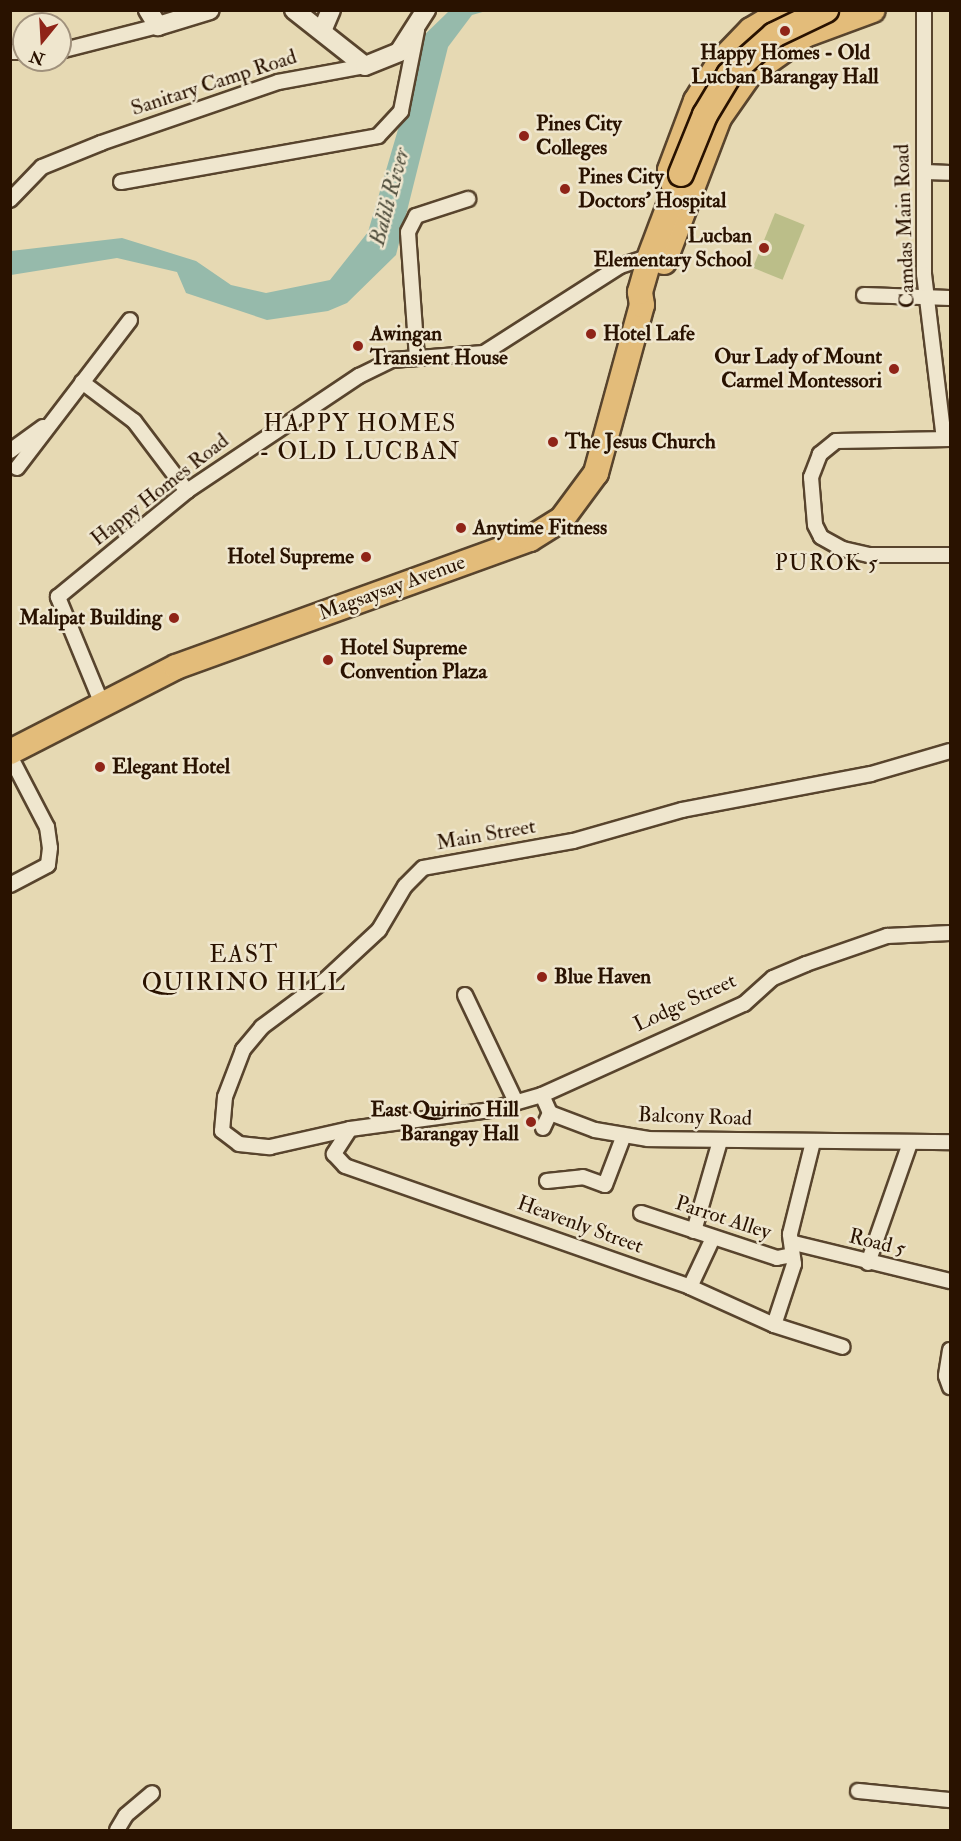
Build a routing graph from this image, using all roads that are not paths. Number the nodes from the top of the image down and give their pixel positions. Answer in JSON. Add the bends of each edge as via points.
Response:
{"nodes":[{"id":1,"x":210,"y":10,"type":"edge"},
{"id":2,"x":294,"y":10,"type":"edge"},
{"id":3,"x":331,"y":10,"type":"edge"},
{"id":4,"x":784,"y":10,"type":"edge"},
{"id":5,"x":805,"y":10,"type":"edge"},
{"id":6,"x":924,"y":10,"type":"edge"},
{"id":7,"x":841,"y":14,"type":"edge"},
{"id":8,"x":153,"y":18,"type":"edge"},
{"id":9,"x":421,"y":19,"type":"edge"},
{"id":10,"x":322,"y":31,"type":"junction"},
{"id":11,"x":806,"y":35,"type":"junction"},
{"id":12,"x":72,"y":47,"type":"edge"},
{"id":13,"x":365,"y":66,"type":"junction"},
{"id":14,"x":925,"y":172,"type":"junction"},
{"id":15,"x":951,"y":173,"type":"edge"},
{"id":16,"x":677,"y":179,"type":"junction"},
{"id":17,"x":121,"y":182,"type":"dead end"},
{"id":18,"x":468,"y":199,"type":"dead end"},
{"id":19,"x":10,"y":200,"type":"edge"},
{"id":20,"x":650,"y":256,"type":"junction"},
{"id":21,"x":864,"y":295,"type":"dead end"},
{"id":22,"x":926,"y":296,"type":"junction"},
{"id":23,"x":951,"y":298,"type":"edge"},
{"id":24,"x":642,"y":305,"type":"junction"},
{"id":25,"x":130,"y":320,"type":"dead end"},
{"id":26,"x":417,"y":358,"type":"junction"},
{"id":27,"x":82,"y":382,"type":"junction"},
{"id":28,"x":50,"y":423,"type":"junction"},
{"id":29,"x":947,"y":439,"type":"edge"},
{"id":30,"x":10,"y":451,"type":"edge"},
{"id":31,"x":17,"y":468,"type":"dead end"},
{"id":32,"x":187,"y":491,"type":"junction"},
{"id":33,"x":951,"y":555,"type":"edge"},
{"id":34,"x":102,"y":704,"type":"junction"},
{"id":35,"x":951,"y":751,"type":"edge"},
{"id":36,"x":10,"y":752,"type":"edge"},
{"id":37,"x":10,"y":756,"type":"edge"},
{"id":38,"x":10,"y":885,"type":"edge"},
{"id":39,"x":951,"y":933,"type":"edge"},
{"id":40,"x":465,"y":994,"type":"dead end"},
{"id":41,"x":542,"y":1095,"type":"junction"},
{"id":42,"x":516,"y":1102,"type":"junction"},
{"id":43,"x":550,"y":1113,"type":"junction"},
{"id":44,"x":543,"y":1128,"type":"dead end"},
{"id":45,"x":350,"y":1129,"type":"junction"},
{"id":46,"x":624,"y":1136,"type":"junction"},
{"id":47,"x":720,"y":1141,"type":"junction"},
{"id":48,"x":813,"y":1142,"type":"junction"},
{"id":49,"x":951,"y":1142,"type":"edge"},
{"id":50,"x":910,"y":1143,"type":"junction"},
{"id":51,"x":547,"y":1180,"type":"dead end"},
{"id":52,"x":641,"y":1213,"type":"dead end"},
{"id":53,"x":694,"y":1231,"type":"junction"},
{"id":54,"x":712,"y":1238,"type":"junction"},
{"id":55,"x":793,"y":1249,"type":"junction"},
{"id":56,"x":868,"y":1263,"type":"junction"},
{"id":57,"x":950,"y":1278,"type":"edge"},
{"id":58,"x":690,"y":1287,"type":"junction"},
{"id":59,"x":774,"y":1325,"type":"junction"},
{"id":60,"x":843,"y":1347,"type":"dead end"},
{"id":61,"x":951,"y":1350,"type":"edge"},
{"id":62,"x":949,"y":1386,"type":"edge"},
{"id":63,"x":858,"y":1791,"type":"dead end"},
{"id":64,"x":152,"y":1793,"type":"dead end"},
{"id":65,"x":951,"y":1800,"type":"edge"},
{"id":66,"x":117,"y":1830,"type":"edge"}],
"edges":[{"from":1,"to":8,"type":"street"},
{"from":2,"to":10,"type":"street"},
{"from":3,"to":10,"type":"street"},
{"from":4,"to":16,"type":"highway","via":[[751,30],[718,63],[696,101],[670,170]]},
{"from":5,"to":11,"type":"highway","via":[[811,21]]},
{"from":6,"to":14,"type":"street","name":"Camdas Main Road"},
{"from":7,"to":11,"type":"highway","name":"Magsaysay Avenue"},
{"from":7,"to":16,"type":"highway","name":"Magsaysay Avenue","bridge":true,"via":[[774,35],[729,75],[705,115]]},
{"from":8,"to":12,"type":"street"},
{"from":9,"to":13,"type":"street","name":"Sanitary Camp Road","via":[[399,52]]},
{"from":9,"to":17,"type":"street","via":[[401,111],[378,136]]},
{"from":10,"to":13,"type":"street"},
{"from":11,"to":24,"type":"highway","name":"Magsaysay Avenue","via":[[749,75],[718,118],[652,296]]},
{"from":13,"to":19,"type":"street","name":"Sanitary Camp Road","via":[[278,82],[101,143],[42,168]]},
{"from":14,"to":15,"type":"street"},
{"from":14,"to":22,"type":"street","name":"Camdas Main Road"},
{"from":16,"to":20,"type":"highway","name":"Magsaysay Avenue"},
{"from":18,"to":26,"type":"street","via":[[416,216],[408,232]]},
{"from":20,"to":24,"type":"highway","name":"Magsaysay Avenue","via":[[640,292]]},
{"from":20,"to":26,"type":"street","name":"Happy Homes Road","via":[[620,266],[484,353]]},
{"from":21,"to":22,"type":"street"},
{"from":22,"to":23,"type":"street"},
{"from":22,"to":29,"type":"street","name":"Camdas Main Road"},
{"from":24,"to":34,"type":"highway","name":"Magsaysay Avenue","via":[[596,473],[561,519],[530,539],[176,666]]},
{"from":25,"to":27,"type":"street"},
{"from":26,"to":32,"type":"street","name":"Happy Homes Road","via":[[392,360],[359,376]]},
{"from":27,"to":28,"type":"street"},
{"from":27,"to":32,"type":"street","via":[[134,421]]},
{"from":28,"to":30,"type":"street"},
{"from":28,"to":31,"type":"street"},
{"from":29,"to":33,"type":"street","via":[[850,439],[828,445],[811,477],[815,525],[821,537],[843,549],[869,555]]},
{"from":32,"to":34,"type":"street","name":"Happy Homes Road","via":[[58,597]]},
{"from":34,"to":36,"type":"highway","name":"Magsaysay Avenue"},
{"from":35,"to":45,"type":"street","name":"Main Street","via":[[871,774],[682,810],[619,831],[423,868],[366,943],[262,1027],[230,1079],[222,1125],[228,1140],[270,1147]]},
{"from":37,"to":38,"type":"street","via":[[47,827],[50,848],[48,865]]},
{"from":39,"to":41,"type":"street","name":"Lodge Street","via":[[887,936],[806,964],[772,978],[744,1004]]},
{"from":40,"to":42,"type":"street"},
{"from":41,"to":42,"type":"street"},
{"from":41,"to":43,"type":"street"},
{"from":42,"to":45,"type":"street","via":[[447,1120]]},
{"from":43,"to":44,"type":"street"},
{"from":43,"to":46,"type":"street","name":"Balcony Road"},
{"from":45,"to":58,"type":"street","name":"Heavenly Street","via":[[333,1154],[345,1166]]},
{"from":46,"to":47,"type":"street","name":"Balcony Road"},
{"from":46,"to":51,"type":"street","via":[[605,1185],[583,1177]]},
{"from":47,"to":48,"type":"street","name":"Balcony Road"},
{"from":47,"to":53,"type":"street"},
{"from":48,"to":50,"type":"street","name":"Balcony Road"},
{"from":48,"to":55,"type":"street","via":[[790,1234]]},
{"from":49,"to":50,"type":"street","name":"Balcony Road"},
{"from":50,"to":56,"type":"street"},
{"from":52,"to":53,"type":"street","name":"Parrot Alley"},
{"from":53,"to":54,"type":"street","name":"Parrot Alley"},
{"from":54,"to":55,"type":"street","name":"Parrot Alley","via":[[777,1258]]},
{"from":54,"to":58,"type":"street"},
{"from":55,"to":56,"type":"street","name":"Road 5"},
{"from":55,"to":59,"type":"street","via":[[794,1263]]},
{"from":56,"to":57,"type":"street","name":"Road 5"},
{"from":58,"to":59,"type":"street","name":"Heavenly Street"},
{"from":59,"to":60,"type":"street","name":"Heavenly Street"},
{"from":61,"to":62,"type":"street"},
{"from":63,"to":65,"type":"street"},
{"from":64,"to":66,"type":"street","via":[[126,1815]]}]}
